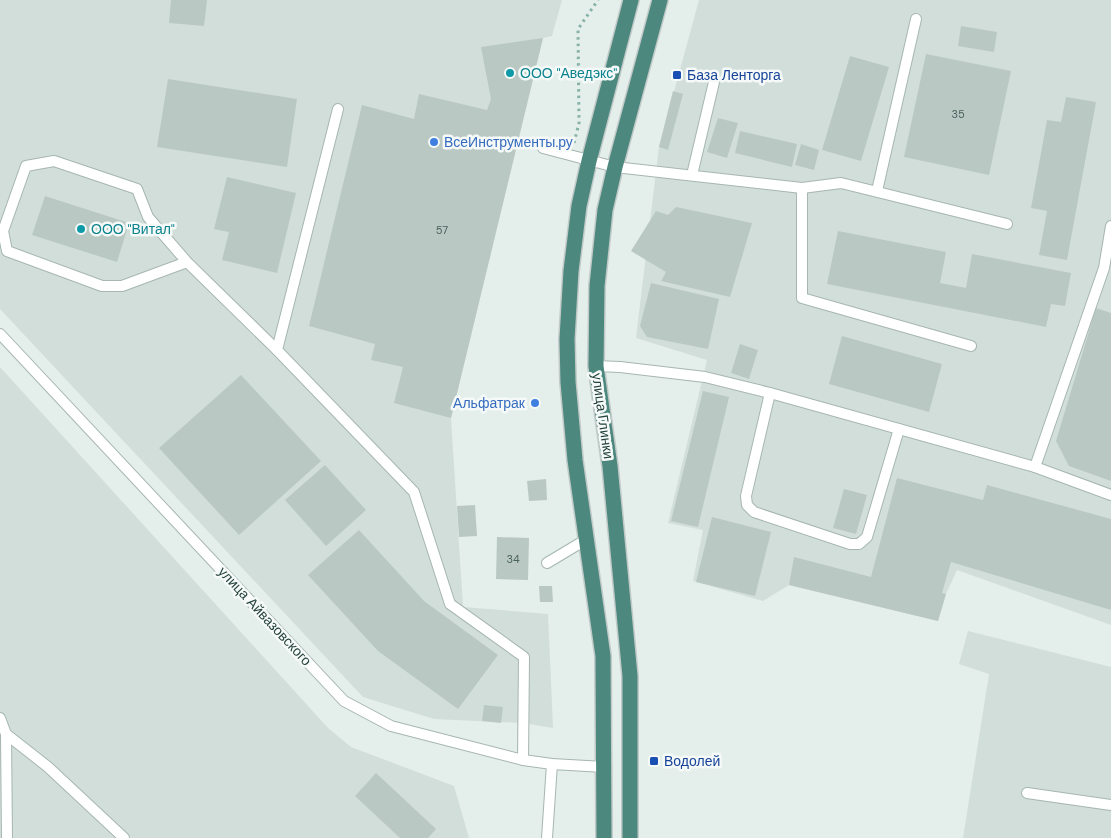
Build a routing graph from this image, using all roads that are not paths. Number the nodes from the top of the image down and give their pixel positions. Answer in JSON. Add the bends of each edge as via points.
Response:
{"nodes":[{"id":1,"x":631,"y":0,"type":"edge"},
{"id":2,"x":660,"y":0,"type":"edge"},
{"id":3,"x":916,"y":19,"type":"dead end"},
{"id":4,"x":714,"y":82,"type":"dead end"},
{"id":5,"x":338,"y":109,"type":"dead end"},
{"id":6,"x":543,"y":148,"type":"dead end"},
{"id":7,"x":589,"y":161,"type":"junction"},
{"id":8,"x":615,"y":167,"type":"junction"},
{"id":9,"x":692,"y":175,"type":"junction"},
{"id":10,"x":802,"y":188,"type":"junction"},
{"id":11,"x":877,"y":191,"type":"junction"},
{"id":12,"x":1007,"y":224,"type":"dead end"},
{"id":13,"x":1111,"y":226,"type":"edge"},
{"id":14,"x":187,"y":262,"type":"junction"},
{"id":15,"x":1107,"y":270,"type":"edge"},
{"id":16,"x":0,"y":334,"type":"edge"},
{"id":17,"x":971,"y":346,"type":"dead end"},
{"id":18,"x":277,"y":350,"type":"junction"},
{"id":19,"x":596,"y":366,"type":"junction"},
{"id":20,"x":770,"y":393,"type":"junction"},
{"id":21,"x":899,"y":429,"type":"junction"},
{"id":22,"x":1035,"y":467,"type":"junction"},
{"id":23,"x":1111,"y":496,"type":"edge"},
{"id":24,"x":587,"y":539,"type":"junction"},
{"id":25,"x":547,"y":563,"type":"dead end"},
{"id":26,"x":0,"y":718,"type":"edge"},
{"id":27,"x":6,"y":734,"type":"junction"},
{"id":28,"x":523,"y":760,"type":"junction"},
{"id":29,"x":552,"y":764,"type":"junction"},
{"id":30,"x":604,"y":767,"type":"junction"},
{"id":31,"x":1027,"y":793,"type":"dead end"},
{"id":32,"x":1111,"y":805,"type":"edge"},
{"id":33,"x":6,"y":838,"type":"edge"},
{"id":34,"x":124,"y":838,"type":"edge"},
{"id":35,"x":547,"y":838,"type":"edge"},
{"id":36,"x":604,"y":838,"type":"edge"},
{"id":37,"x":630,"y":838,"type":"edge"}],
"edges":[{"from":1,"to":7,"type":"highway"},
{"from":2,"to":8,"type":"highway","name":"улица Глинки"},
{"from":3,"to":11,"type":"lane"},
{"from":4,"to":9,"type":"lane"},
{"from":5,"to":18,"type":"lane"},
{"from":6,"to":7,"type":"lane"},
{"from":7,"to":8,"type":"lane"},
{"from":7,"to":24,"type":"highway","via":[[571,272],[567,339],[575,460]]},
{"from":8,"to":9,"type":"lane"},
{"from":8,"to":19,"type":"highway","name":"улица Глинки","via":[[597,286]]},
{"from":9,"to":10,"type":"lane"},
{"from":10,"to":11,"type":"lane","via":[[841,183]]},
{"from":10,"to":17,"type":"lane","via":[[802,298]]},
{"from":11,"to":12,"type":"lane"},
{"from":13,"to":15,"type":"lane"},
{"from":14,"to":14,"type":"lane","via":[[148,217],[137,189],[54,161],[26,166],[3,231],[7,251],[102,286],[122,286]]},
{"from":14,"to":18,"type":"lane"},
{"from":15,"to":22,"type":"lane"},
{"from":16,"to":28,"type":"lane","name":"улица Айвазовского","via":[[344,701],[391,726]]},
{"from":18,"to":28,"type":"lane","via":[[414,492],[450,604],[524,657]]},
{"from":19,"to":20,"type":"lane","via":[[705,377]]},
{"from":19,"to":37,"type":"highway","name":"улица Глинки","via":[[610,466],[630,676]]},
{"from":20,"to":21,"type":"lane"},
{"from":20,"to":21,"type":"lane","via":[[746,496],[747,505],[754,512],[850,544],[859,544],[867,537]]},
{"from":21,"to":22,"type":"lane"},
{"from":22,"to":23,"type":"lane"},
{"from":24,"to":25,"type":"lane"},
{"from":24,"to":30,"type":"highway","via":[[603,656]]},
{"from":26,"to":27,"type":"lane"},
{"from":27,"to":33,"type":"lane"},
{"from":27,"to":34,"type":"lane","via":[[48,767]]},
{"from":28,"to":29,"type":"lane","name":"улица Айвазовского"},
{"from":29,"to":30,"type":"lane","name":"улица Айвазовского"},
{"from":29,"to":35,"type":"lane"},
{"from":30,"to":36,"type":"highway"},
{"from":31,"to":32,"type":"lane"}]}
